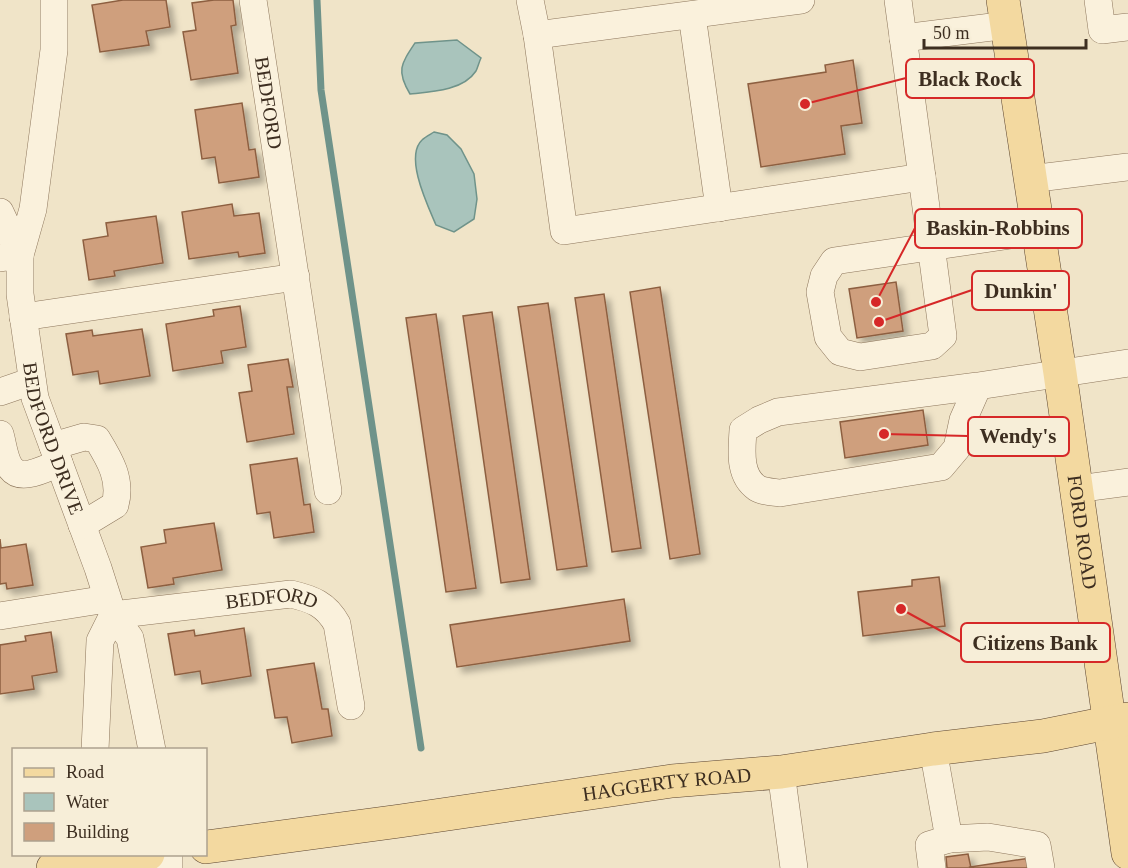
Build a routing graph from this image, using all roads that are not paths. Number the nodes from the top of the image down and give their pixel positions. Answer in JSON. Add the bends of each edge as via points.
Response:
{"nodes":[{"id":1,"x":54,"y":0,"type":"edge"},
{"id":2,"x":253,"y":0,"type":"edge"},
{"id":3,"x":530,"y":0,"type":"edge"},
{"id":4,"x":801,"y":0,"type":"edge"},
{"id":5,"x":898,"y":0,"type":"edge"},
{"id":6,"x":1098,"y":0,"type":"edge"},
{"id":7,"x":1005,"y":13,"type":"edge"},
{"id":8,"x":692,"y":15,"type":"junction"},
{"id":9,"x":1128,"y":27,"type":"edge"},
{"id":10,"x":537,"y":35,"type":"junction"},
{"id":11,"x":903,"y":38,"type":"junction"},
{"id":12,"x":1128,"y":167,"type":"edge"},
{"id":13,"x":922,"y":177,"type":"junction"},
{"id":14,"x":1030,"y":179,"type":"junction"},
{"id":15,"x":719,"y":208,"type":"junction"},
{"id":16,"x":0,"y":212,"type":"edge"},
{"id":17,"x":1038,"y":231,"type":"junction"},
{"id":18,"x":931,"y":247,"type":"junction"},
{"id":19,"x":10,"y":256,"type":"edge"},
{"id":20,"x":296,"y":277,"type":"junction"},
{"id":21,"x":23,"y":317,"type":"junction"},
{"id":22,"x":1128,"y":363,"type":"edge"},
{"id":23,"x":1060,"y":373,"type":"junction"},
{"id":24,"x":32,"y":381,"type":"junction"},
{"id":25,"x":978,"y":386,"type":"junction"},
{"id":26,"x":0,"y":392,"type":"edge"},
{"id":27,"x":0,"y":434,"type":"edge"},
{"id":28,"x":56,"y":454,"type":"junction"},
{"id":29,"x":1128,"y":482,"type":"edge"},
{"id":30,"x":1077,"y":489,"type":"junction"},
{"id":31,"x":328,"y":491,"type":"dead end"},
{"id":32,"x":82,"y":525,"type":"junction"},
{"id":33,"x":110,"y":607,"type":"junction"},
{"id":34,"x":0,"y":616,"type":"edge"},
{"id":35,"x":351,"y":706,"type":"dead end"},
{"id":36,"x":1119,"y":721,"type":"edge"},
{"id":37,"x":95,"y":748,"type":"edge"},
{"id":38,"x":152,"y":748,"type":"edge"},
{"id":39,"x":933,"y":749,"type":"junction"},
{"id":40,"x":781,"y":772,"type":"junction"},
{"id":41,"x":949,"y":839,"type":"junction"},
{"id":42,"x":207,"y":847,"type":"edge"},
{"id":43,"x":1128,"y":853,"type":"edge"},
{"id":44,"x":141,"y":856,"type":"edge"},
{"id":45,"x":108,"y":861,"type":"edge"},
{"id":46,"x":53,"y":868,"type":"edge"},
{"id":47,"x":795,"y":868,"type":"edge"},
{"id":48,"x":932,"y":868,"type":"edge"},
{"id":49,"x":1041,"y":868,"type":"edge"}],
"edges":[{"from":1,"to":19,"type":"street","name":"BEDFORD DRIVE","via":[[52,61],[33,209]]},
{"from":2,"to":20,"type":"street","name":"BEDFORD"},
{"from":3,"to":10,"type":"street"},
{"from":4,"to":8,"type":"street"},
{"from":5,"to":11,"type":"street"},
{"from":6,"to":9,"type":"street","via":[[1102,30]]},
{"from":7,"to":11,"type":"street"},
{"from":7,"to":14,"type":"main road","name":"FORD ROAD"},
{"from":8,"to":10,"type":"street"},
{"from":8,"to":15,"type":"street"},
{"from":10,"to":15,"type":"street","via":[[564,231]]},
{"from":11,"to":13,"type":"street"},
{"from":12,"to":14,"type":"street"},
{"from":13,"to":15,"type":"street"},
{"from":13,"to":18,"type":"street"},
{"from":14,"to":17,"type":"main road","name":"FORD ROAD"},
{"from":16,"to":19,"type":"street","name":"BEDFORD DRIVE"},
{"from":17,"to":18,"type":"street"},
{"from":17,"to":23,"type":"main road","name":"FORD ROAD"},
{"from":18,"to":18,"type":"street","via":[[834,261],[820,292],[828,337],[840,352],[861,357],[932,346],[943,336]]},
{"from":19,"to":21,"type":"street","name":"BEDFORD DRIVE"},
{"from":20,"to":21,"type":"street"},
{"from":20,"to":31,"type":"street","name":"BEDFORD"},
{"from":21,"to":24,"type":"street","name":"BEDFORD DRIVE"},
{"from":22,"to":23,"type":"street"},
{"from":23,"to":25,"type":"street"},
{"from":23,"to":30,"type":"main road","name":"FORD ROAD"},
{"from":24,"to":26,"type":"street"},
{"from":24,"to":28,"type":"street","name":"BEDFORD DRIVE"},
{"from":25,"to":25,"type":"street","via":[[778,412],[743,430],[744,472],[758,488],[780,493],[941,467],[957,448],[963,420]]},
{"from":27,"to":28,"type":"street","via":[[10,467],[18,473],[29,474]]},
{"from":28,"to":32,"type":"street","name":"BEDFORD DRIVE"},
{"from":28,"to":32,"type":"street","via":[[84,437],[97,439],[111,461],[118,491],[114,505]]},
{"from":29,"to":30,"type":"street"},
{"from":30,"to":36,"type":"main road","name":"FORD ROAD"},
{"from":32,"to":33,"type":"street","name":"BEDFORD DRIVE"},
{"from":33,"to":34,"type":"street","name":"BEDFORD"},
{"from":33,"to":35,"type":"street","name":"BEDFORD","via":[[291,594],[308,598],[331,612],[337,624]]},
{"from":33,"to":37,"type":"street","via":[[100,641]]},
{"from":33,"to":38,"type":"street","name":"BEDFORD DRIVE","via":[[130,638]]},
{"from":36,"to":39,"type":"main road","name":"HAGGERTY ROAD"},
{"from":36,"to":43,"type":"main road","name":"FORD ROAD"},
{"from":39,"to":40,"type":"main road","name":"HAGGERTY ROAD"},
{"from":39,"to":41,"type":"street"},
{"from":40,"to":42,"type":"main road","name":"HAGGERTY ROAD","via":[[672,781]]},
{"from":40,"to":47,"type":"street"},
{"from":41,"to":48,"type":"street","via":[[928,845]]},
{"from":41,"to":49,"type":"street","via":[[988,837],[1037,846]]},
{"from":44,"to":45,"type":"main road"},
{"from":45,"to":46,"type":"main road"}]}
